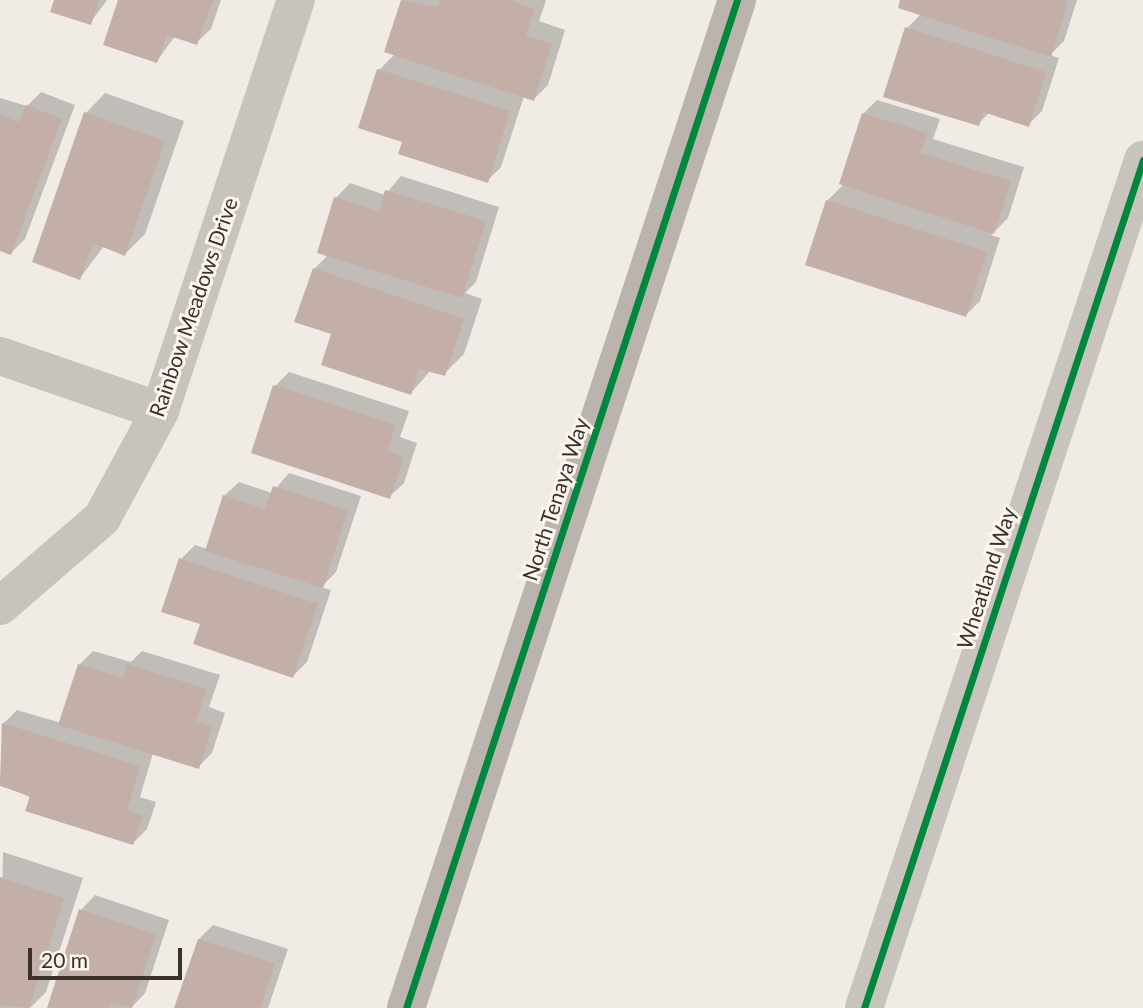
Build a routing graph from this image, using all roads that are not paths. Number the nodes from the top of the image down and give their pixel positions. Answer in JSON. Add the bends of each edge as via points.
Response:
{"nodes":[{"id":1,"x":296,"y":0,"type":"edge"},
{"id":2,"x":735,"y":0,"type":"edge"},
{"id":3,"x":1143,"y":160,"type":"edge"},
{"id":4,"x":1135,"y":211,"type":"edge"},
{"id":5,"x":0,"y":356,"type":"edge"},
{"id":6,"x":160,"y":411,"type":"junction"},
{"id":7,"x":0,"y":606,"type":"edge"},
{"id":8,"x":406,"y":1008,"type":"edge"},
{"id":9,"x":863,"y":1008,"type":"edge"}],
"edges":[{"from":1,"to":6,"type":"street","name":"Rainbow Meadows Drive"},
{"from":2,"to":8,"type":"main road","name":"North Tenaya Way"},
{"from":3,"to":4,"type":"street","name":"Wheatland Way"},
{"from":4,"to":9,"type":"street","name":"Wheatland Way"},
{"from":5,"to":6,"type":"street"},
{"from":6,"to":7,"type":"street","name":"Rainbow Meadows Drive","via":[[102,518]]}]}
